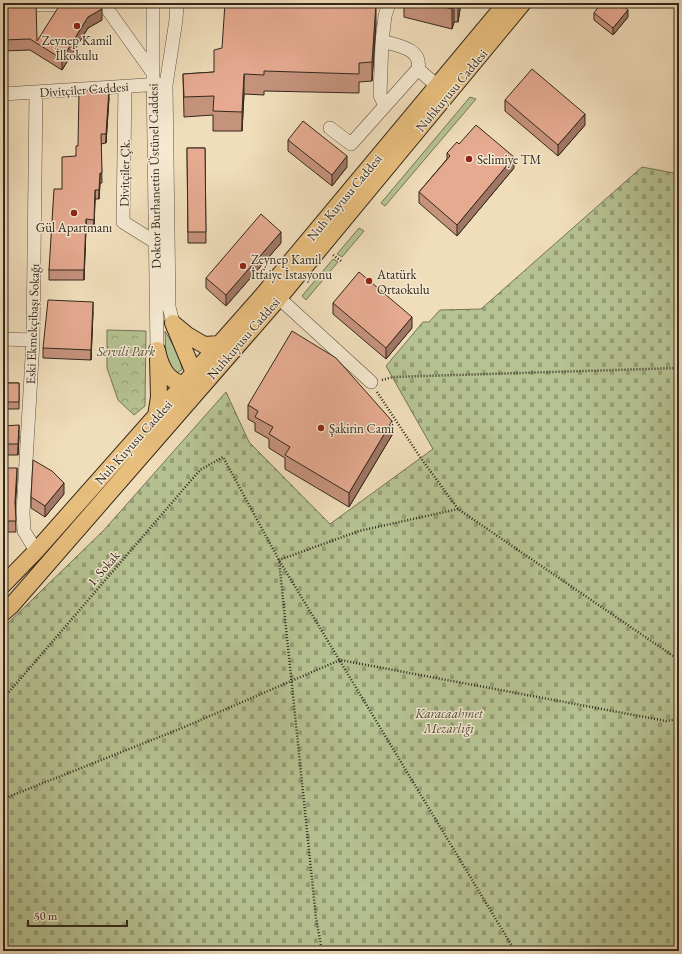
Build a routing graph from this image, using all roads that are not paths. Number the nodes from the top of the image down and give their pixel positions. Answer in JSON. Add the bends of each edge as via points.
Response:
{"nodes":[{"id":1,"x":58,"y":3,"type":"edge"},
{"id":2,"x":103,"y":3,"type":"edge"},
{"id":3,"x":153,"y":3,"type":"edge"},
{"id":4,"x":177,"y":3,"type":"edge"},
{"id":5,"x":388,"y":3,"type":"edge"},
{"id":6,"x":506,"y":3,"type":"edge"},
{"id":7,"x":523,"y":3,"type":"edge"},
{"id":8,"x":3,"y":5,"type":"edge"},
{"id":9,"x":382,"y":41,"type":"junction"},
{"id":10,"x":418,"y":69,"type":"junction"},
{"id":11,"x":157,"y":81,"type":"junction"},
{"id":12,"x":125,"y":86,"type":"junction"},
{"id":13,"x":437,"y":86,"type":"junction"},
{"id":14,"x":36,"y":93,"type":"junction"},
{"id":15,"x":3,"y":94,"type":"edge"},
{"id":16,"x":385,"y":106,"type":"junction"},
{"id":17,"x":330,"y":128,"type":"dead end"},
{"id":18,"x":155,"y":242,"type":"junction"},
{"id":19,"x":278,"y":276,"type":"junction"},
{"id":20,"x":279,"y":298,"type":"junction"},
{"id":21,"x":256,"y":303,"type":"junction"},
{"id":22,"x":173,"y":324,"type":"junction"},
{"id":23,"x":3,"y":339,"type":"edge"},
{"id":24,"x":33,"y":340,"type":"junction"},
{"id":25,"x":220,"y":344,"type":"junction"},
{"id":26,"x":157,"y":350,"type":"junction"},
{"id":27,"x":371,"y":382,"type":"road end"},
{"id":28,"x":192,"y":384,"type":"junction"},
{"id":29,"x":156,"y":416,"type":"junction"},
{"id":30,"x":36,"y":551,"type":"junction"},
{"id":31,"x":3,"y":585,"type":"edge"},
{"id":32,"x":3,"y":613,"type":"edge"}],
"edges":[{"from":1,"to":8,"type":"street"},
{"from":2,"to":11,"type":"street"},
{"from":3,"to":11,"type":"street","name":"Doktor Burhanettin Üstünel Caddesi"},
{"from":4,"to":11,"type":"street","name":"Doktor Burhanettin Üstünel Caddesi","via":[[176,20]]},
{"from":5,"to":9,"type":"street"},
{"from":6,"to":13,"type":"main road","name":"Nuh Kuyusu Caddesi"},
{"from":7,"to":20,"type":"main road","name":"Nuhkuyusu Caddesi"},
{"from":9,"to":10,"type":"street","via":[[414,52],[418,60]]},
{"from":9,"to":16,"type":"street","via":[[380,95]]},
{"from":10,"to":13,"type":"street"},
{"from":10,"to":16,"type":"street"},
{"from":11,"to":12,"type":"street","name":"Divitçiler Caddesi"},
{"from":11,"to":18,"type":"street","name":"Doktor Burhanettin Üstünel Caddesi"},
{"from":11,"to":22,"type":"street","name":"Doktor Burhanettin Üstünel Caddesi","via":[[168,307]]},
{"from":12,"to":14,"type":"street","name":"Divitçiler Caddesi"},
{"from":12,"to":18,"type":"street","name":"Divitçiler Çk.","via":[[123,222]]},
{"from":13,"to":19,"type":"main road","name":"Nuh Kuyusu Caddesi"},
{"from":14,"to":15,"type":"street","name":"Divitçiler Caddesi"},
{"from":14,"to":24,"type":"street","name":"Eski Ekmekçibaşı Sokağı"},
{"from":16,"to":17,"type":"street","via":[[351,144]]},
{"from":18,"to":26,"type":"street","name":"Doktor Burhanettin Üstünel Caddesi"},
{"from":19,"to":20,"type":"main road"},
{"from":19,"to":21,"type":"main road","name":"Nuh Kuyusu Caddesi"},
{"from":20,"to":21,"type":"main road"},
{"from":20,"to":27,"type":"street"},
{"from":20,"to":28,"type":"main road","name":"Nuhkuyusu Caddesi","via":[[211,374]]},
{"from":21,"to":25,"type":"main road","name":"Nuh Kuyusu Caddesi"},
{"from":22,"to":25,"type":"main road","via":[[204,345]]},
{"from":22,"to":28,"type":"main road"},
{"from":23,"to":24,"type":"street"},
{"from":24,"to":30,"type":"street","name":"Eski Ekmekçibaşı Sokağı","via":[[23,513],[24,531]]},
{"from":25,"to":28,"type":"main road","name":"Nuh Kuyusu Caddesi"},
{"from":26,"to":28,"type":"main road","via":[[163,370],[171,379]]},
{"from":26,"to":29,"type":"main road","via":[[159,397]]},
{"from":28,"to":29,"type":"main road","name":"Nuh Kuyusu Caddesi"},
{"from":28,"to":32,"type":"main road","name":"Nuhkuyusu Caddesi"},
{"from":29,"to":30,"type":"main road","name":"Nuh Kuyusu Caddesi"},
{"from":30,"to":31,"type":"main road","name":"Nuh Kuyusu Caddesi"}]}
